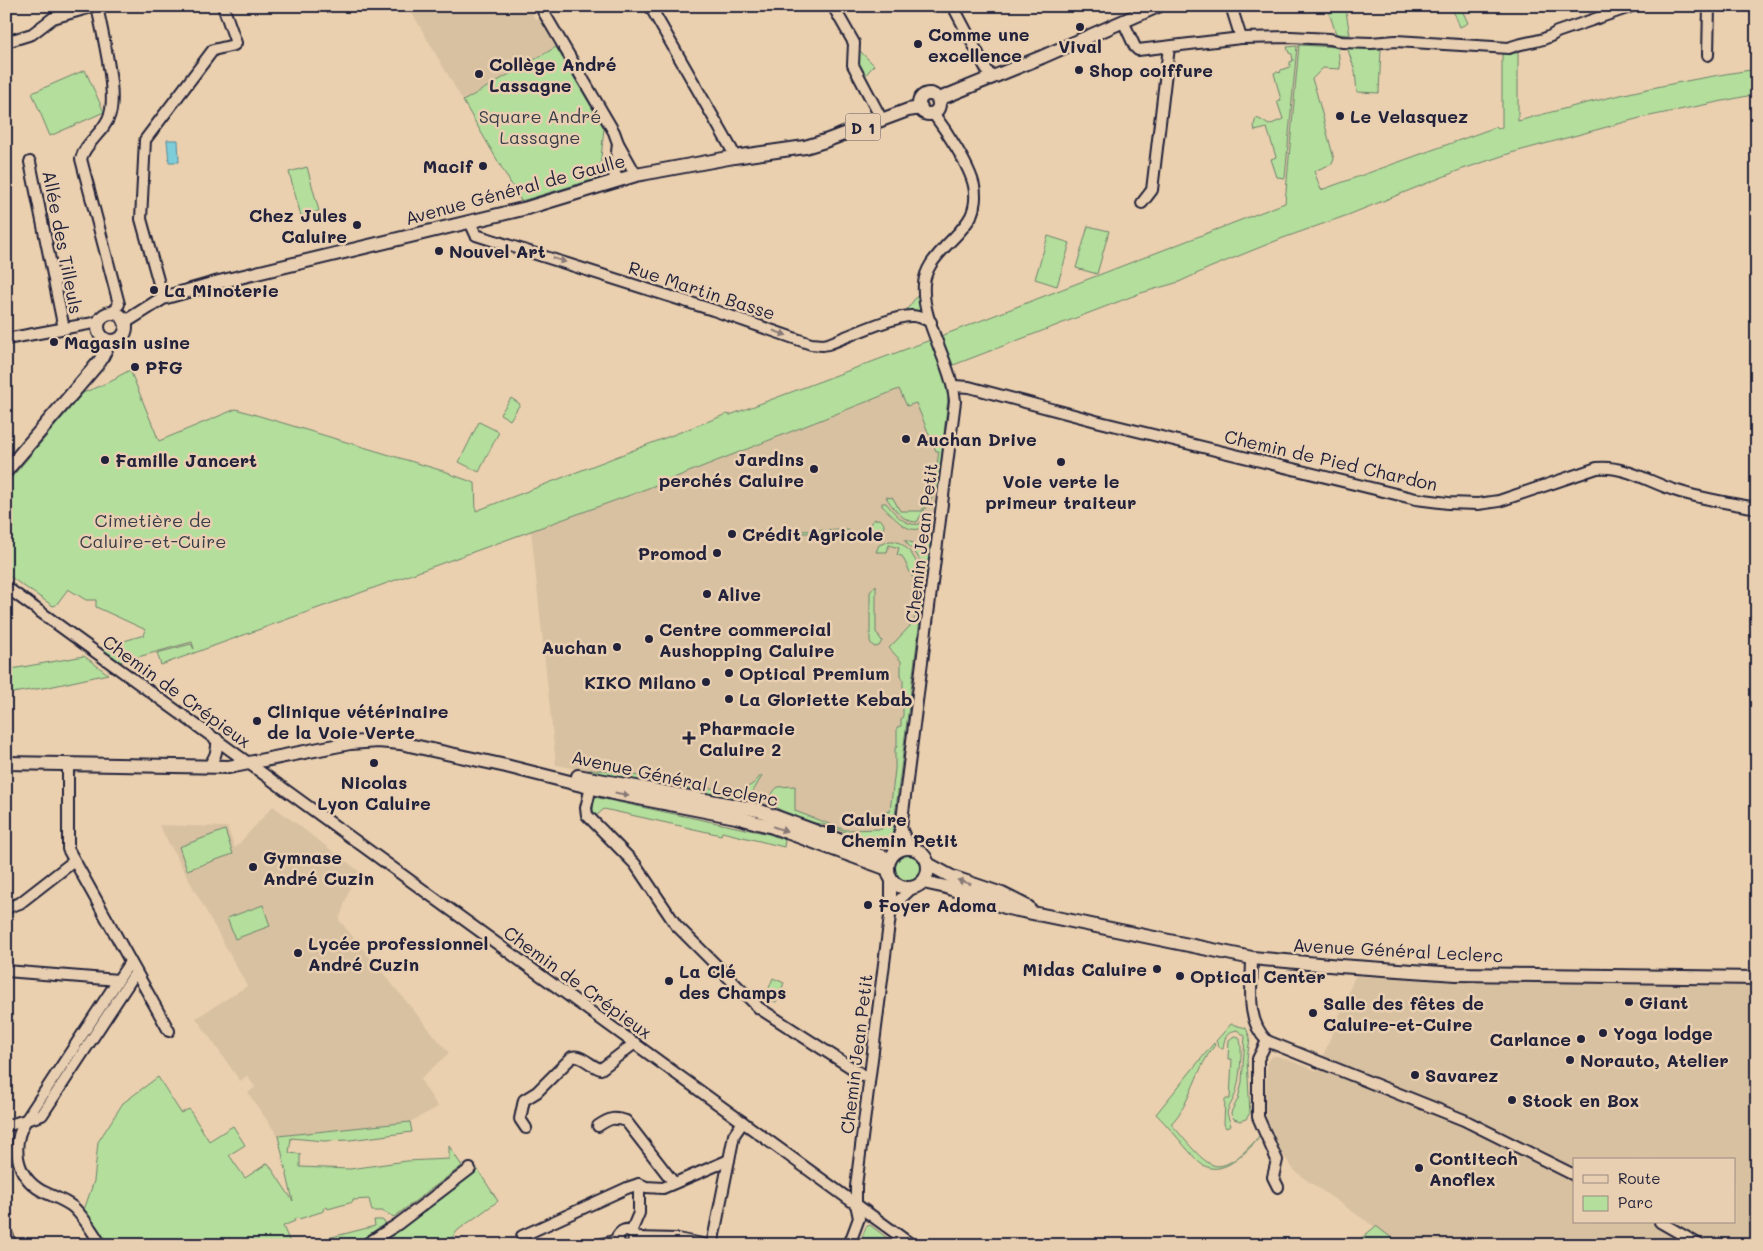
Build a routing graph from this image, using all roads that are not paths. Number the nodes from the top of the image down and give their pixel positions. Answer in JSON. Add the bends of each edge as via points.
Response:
{"nodes":[{"id":1,"x":96,"y":6,"type":"edge"},
{"id":2,"x":224,"y":6,"type":"edge"},
{"id":3,"x":540,"y":6,"type":"edge"},
{"id":4,"x":650,"y":6,"type":"edge"},
{"id":5,"x":833,"y":6,"type":"edge"},
{"id":6,"x":953,"y":6,"type":"edge"},
{"id":7,"x":1158,"y":6,"type":"edge"},
{"id":8,"x":1231,"y":6,"type":"edge"},
{"id":9,"x":1633,"y":6,"type":"edge"},
{"id":10,"x":1709,"y":6,"type":"edge"},
{"id":11,"x":1146,"y":9,"type":"edge"},
{"id":12,"x":1123,"y":21,"type":"junction"},
{"id":13,"x":1241,"y":38,"type":"junction"},
{"id":14,"x":6,"y":42,"type":"edge"},
{"id":15,"x":1169,"y":47,"type":"junction"},
{"id":16,"x":1708,"y":55,"type":"dead end"},
{"id":17,"x":991,"y":78,"type":"junction"},
{"id":18,"x":939,"y":101,"type":"junction"},
{"id":19,"x":920,"y":108,"type":"junction"},
{"id":20,"x":933,"y":113,"type":"junction"},
{"id":21,"x":882,"y":120,"type":"junction"},
{"id":22,"x":618,"y":143,"type":"junction"},
{"id":23,"x":734,"y":158,"type":"junction"},
{"id":24,"x":30,"y":162,"type":"dead end"},
{"id":25,"x":636,"y":175,"type":"junction"},
{"id":26,"x":614,"y":181,"type":"junction"},
{"id":27,"x":1142,"y":203,"type":"dead end"},
{"id":28,"x":470,"y":222,"type":"junction"},
{"id":29,"x":163,"y":298,"type":"junction"},
{"id":30,"x":113,"y":313,"type":"junction"},
{"id":31,"x":99,"y":322,"type":"junction"},
{"id":32,"x":125,"y":322,"type":"junction"},
{"id":33,"x":931,"y":322,"type":"junction"},
{"id":34,"x":64,"y":329,"type":"junction"},
{"id":35,"x":6,"y":339,"type":"edge"},
{"id":36,"x":110,"y":341,"type":"junction"},
{"id":37,"x":954,"y":386,"type":"junction"},
{"id":38,"x":6,"y":470,"type":"edge"},
{"id":39,"x":1757,"y":508,"type":"edge"},
{"id":40,"x":6,"y":588,"type":"edge"},
{"id":41,"x":217,"y":739,"type":"junction"},
{"id":42,"x":248,"y":762,"type":"junction"},
{"id":43,"x":6,"y":763,"type":"edge"},
{"id":44,"x":68,"y":765,"type":"junction"},
{"id":45,"x":209,"y":766,"type":"junction"},
{"id":46,"x":592,"y":783,"type":"junction"},
{"id":47,"x":901,"y":828,"type":"junction"},
{"id":48,"x":910,"y":847,"type":"junction"},
{"id":49,"x":74,"y":861,"type":"junction"},
{"id":50,"x":928,"y":864,"type":"junction"},
{"id":51,"x":890,"y":865,"type":"junction"},
{"id":52,"x":917,"y":885,"type":"junction"},
{"id":53,"x":6,"y":908,"type":"edge"},
{"id":54,"x":891,"y":908,"type":"junction"},
{"id":55,"x":1041,"y":914,"type":"junction"},
{"id":56,"x":1252,"y":958,"type":"junction"},
{"id":57,"x":130,"y":962,"type":"junction"},
{"id":58,"x":6,"y":971,"type":"edge"},
{"id":59,"x":136,"y":972,"type":"junction"},
{"id":60,"x":1757,"y":978,"type":"edge"},
{"id":61,"x":118,"y":980,"type":"junction"},
{"id":62,"x":168,"y":1031,"type":"dead end"},
{"id":63,"x":1267,"y":1041,"type":"junction"},
{"id":64,"x":635,"y":1043,"type":"junction"},
{"id":65,"x":869,"y":1079,"type":"junction"},
{"id":66,"x":26,"y":1120,"type":"junction"},
{"id":67,"x":743,"y":1122,"type":"junction"},
{"id":68,"x":6,"y":1126,"type":"edge"},
{"id":69,"x":598,"y":1126,"type":"dead end"},
{"id":70,"x":526,"y":1128,"type":"dead end"},
{"id":71,"x":729,"y":1160,"type":"junction"},
{"id":72,"x":470,"y":1169,"type":"dead end"},
{"id":73,"x":1573,"y":1174,"type":"edge"},
{"id":74,"x":639,"y":1184,"type":"junction"},
{"id":75,"x":674,"y":1184,"type":"junction"},
{"id":76,"x":1278,"y":1186,"type":"dead end"},
{"id":77,"x":856,"y":1204,"type":"junction"},
{"id":78,"x":1663,"y":1224,"type":"edge"},
{"id":79,"x":6,"y":1235,"type":"edge"},
{"id":80,"x":522,"y":1236,"type":"dead end"},
{"id":81,"x":633,"y":1238,"type":"edge"},
{"id":82,"x":618,"y":1242,"type":"edge"},
{"id":83,"x":10,"y":1245,"type":"edge"},
{"id":84,"x":101,"y":1245,"type":"edge"},
{"id":85,"x":365,"y":1245,"type":"edge"},
{"id":86,"x":599,"y":1245,"type":"edge"},
{"id":87,"x":707,"y":1245,"type":"edge"},
{"id":88,"x":712,"y":1245,"type":"edge"},
{"id":89,"x":849,"y":1245,"type":"edge"},
{"id":90,"x":912,"y":1245,"type":"edge"},
{"id":91,"x":1700,"y":1245,"type":"edge"}],
"edges":[{"from":1,"to":14,"type":"street","via":[[52,18],[32,34]]},
{"from":1,"to":30,"type":"street","via":[[112,100],[110,116],[95,139],[86,146],[81,159],[119,304]]},
{"from":2,"to":29,"type":"street","via":[[235,44],[214,50],[144,140],[142,219]]},
{"from":3,"to":22,"type":"street"},
{"from":4,"to":23,"type":"street"},
{"from":5,"to":21,"type":"street","via":[[854,43],[853,65]]},
{"from":6,"to":17,"type":"street"},
{"from":7,"to":11,"type":"main road"},
{"from":8,"to":13,"type":"street"},
{"from":9,"to":13,"type":"street","via":[[1550,37],[1510,48],[1290,37]]},
{"from":10,"to":16,"type":"street"},
{"from":11,"to":12,"type":"main road"},
{"from":12,"to":15,"type":"street","via":[[1136,49]]},
{"from":12,"to":17,"type":"main road"},
{"from":13,"to":15,"type":"street"},
{"from":15,"to":27,"type":"street","via":[[1152,190]]},
{"from":17,"to":18,"type":"main road"},
{"from":18,"to":19,"type":"main road","via":[[932,94],[926,94]]},
{"from":18,"to":20,"type":"main road","via":[[939,107]]},
{"from":19,"to":20,"type":"main road","via":[[925,113]]},
{"from":19,"to":21,"type":"main road","name":"Avenue Général de Gaulle","number":"D 1"},
{"from":20,"to":33,"type":"street","name":"Chemin Jean Petit","via":[[968,170],[976,195],[971,215],[933,260],[926,275],[924,297]]},
{"from":21,"to":23,"type":"main road","name":"Avenue Général de Gaulle","number":"D 1","via":[[805,147]]},
{"from":22,"to":25,"type":"street"},
{"from":22,"to":26,"type":"street"},
{"from":23,"to":25,"type":"main road","name":"Avenue Général de Gaulle","number":"D 1"},
{"from":24,"to":34,"type":"street","name":"Allée des Tilleuls"},
{"from":25,"to":26,"type":"main road","name":"Avenue Général de Gaulle","number":"D 1"},
{"from":26,"to":28,"type":"main road","name":"Avenue Général de Gaulle","number":"D 1"},
{"from":28,"to":29,"type":"main road","name":"Avenue Général de Gaulle","number":"D 1"},
{"from":28,"to":33,"type":"street","name":"Rue Martin Basse","one_way":true,"via":[[476,235],[811,344],[828,344],[907,316]]},
{"from":29,"to":32,"type":"main road","name":"Avenue Général de Gaulle","number":"D 1"},
{"from":30,"to":31,"type":"main road","via":[[104,315]]},
{"from":30,"to":32,"type":"main road"},
{"from":31,"to":34,"type":"street"},
{"from":31,"to":36,"type":"main road","via":[[100,334]]},
{"from":32,"to":36,"type":"main road","via":[[122,336]]},
{"from":33,"to":37,"type":"street","name":"Chemin Jean Petit"},
{"from":34,"to":35,"type":"street"},
{"from":36,"to":38,"type":"main road","via":[[101,359]]},
{"from":37,"to":39,"type":"street","name":"Chemin de Pied Chardon","via":[[969,387],[1416,499],[1478,504],[1499,501],[1604,467],[1620,469],[1709,500]]},
{"from":37,"to":47,"type":"street","name":"Chemin Jean Petit","via":[[948,470]]},
{"from":40,"to":41,"type":"street","name":"Chemin de Crépieux"},
{"from":41,"to":42,"type":"street","name":"Chemin de Crépieux"},
{"from":41,"to":45,"type":"street","via":[[216,753]]},
{"from":42,"to":45,"type":"main road","name":"Avenue Général Leclerc","via":[[229,767]]},
{"from":42,"to":46,"type":"main road","name":"Avenue Général Leclerc","via":[[328,746],[378,742],[418,746]]},
{"from":42,"to":64,"type":"street","name":"Chemin de Crépieux"},
{"from":43,"to":44,"type":"main road","name":"Avenue Général Leclerc"},
{"from":44,"to":45,"type":"main road","name":"Avenue Général Leclerc"},
{"from":44,"to":49,"type":"street","via":[[68,845]]},
{"from":46,"to":51,"type":"main road","name":"Avenue Général Leclerc","via":[[773,826]]},
{"from":46,"to":65,"type":"street","via":[[587,815],[635,864],[688,938],[759,1008]]},
{"from":47,"to":48,"type":"street"},
{"from":47,"to":51,"type":"street","name":"Chemin Jean Petit"},
{"from":48,"to":50,"type":"main road","via":[[921,852]]},
{"from":48,"to":51,"type":"main road","via":[[903,848]]},
{"from":49,"to":53,"type":"street","via":[[20,903]]},
{"from":49,"to":57,"type":"street"},
{"from":50,"to":52,"type":"main road","via":[[928,871]]},
{"from":55,"to":50,"type":"main road","name":"Avenue Général Leclerc","one_way":true,"via":[[1002,894],[952,877]]},
{"from":51,"to":52,"type":"main road","via":[[899,886]]},
{"from":51,"to":54,"type":"street","name":"Chemin Jean Petit"},
{"from":52,"to":54,"type":"street"},
{"from":52,"to":55,"type":"main road","name":"Avenue Général Leclerc","via":[[946,887],[999,905]]},
{"from":54,"to":65,"type":"street","name":"Chemin Jean Petit"},
{"from":55,"to":56,"type":"main road","name":"Avenue Général Leclerc"},
{"from":56,"to":60,"type":"main road","name":"Avenue Général Leclerc","via":[[1456,974]]},
{"from":56,"to":63,"type":"street","via":[[1252,1015],[1259,1034]]},
{"from":57,"to":59,"type":"street"},
{"from":57,"to":61,"type":"street"},
{"from":58,"to":61,"type":"street"},
{"from":59,"to":62,"type":"street"},
{"from":59,"to":66,"type":"street","via":[[42,1115]]},
{"from":61,"to":66,"type":"street"},
{"from":63,"to":73,"type":"street","via":[[1464,1120]]},
{"from":63,"to":76,"type":"street","via":[[1258,1059],[1258,1117],[1277,1160],[1273,1177]]},
{"from":64,"to":67,"type":"street","name":"Chemin de Crépieux"},
{"from":64,"to":70,"type":"street","via":[[601,1069],[578,1056],[572,1057],[537,1092],[524,1100],[520,1119]]},
{"from":65,"to":77,"type":"street","name":"Chemin Jean Petit"},
{"from":66,"to":68,"type":"street"},
{"from":66,"to":84,"type":"street","via":[[17,1141],[19,1161],[26,1176],[40,1190],[73,1207]]},
{"from":67,"to":71,"type":"street","via":[[734,1135]]},
{"from":67,"to":77,"type":"street","name":"Chemin de Crépieux"},
{"from":69,"to":75,"type":"street","via":[[609,1119],[626,1122]]},
{"from":71,"to":75,"type":"street"},
{"from":71,"to":88,"type":"street"},
{"from":72,"to":85,"type":"street"},
{"from":74,"to":75,"type":"street","via":[[663,1188]]},
{"from":74,"to":80,"type":"street"},
{"from":74,"to":81,"type":"street","via":[[639,1213]]},
{"from":77,"to":89,"type":"street","name":"Chemin Jean Petit","via":[[859,1218]]},
{"from":77,"to":90,"type":"street","name":"Chemin de Crépieux"},
{"from":78,"to":91,"type":"street"},
{"from":79,"to":83,"type":"main road"},
{"from":81,"to":82,"type":"street","via":[[623,1230],[618,1234]]},
{"from":81,"to":87,"type":"street","via":[[678,1239]]},
{"from":82,"to":86,"type":"street"}]}
